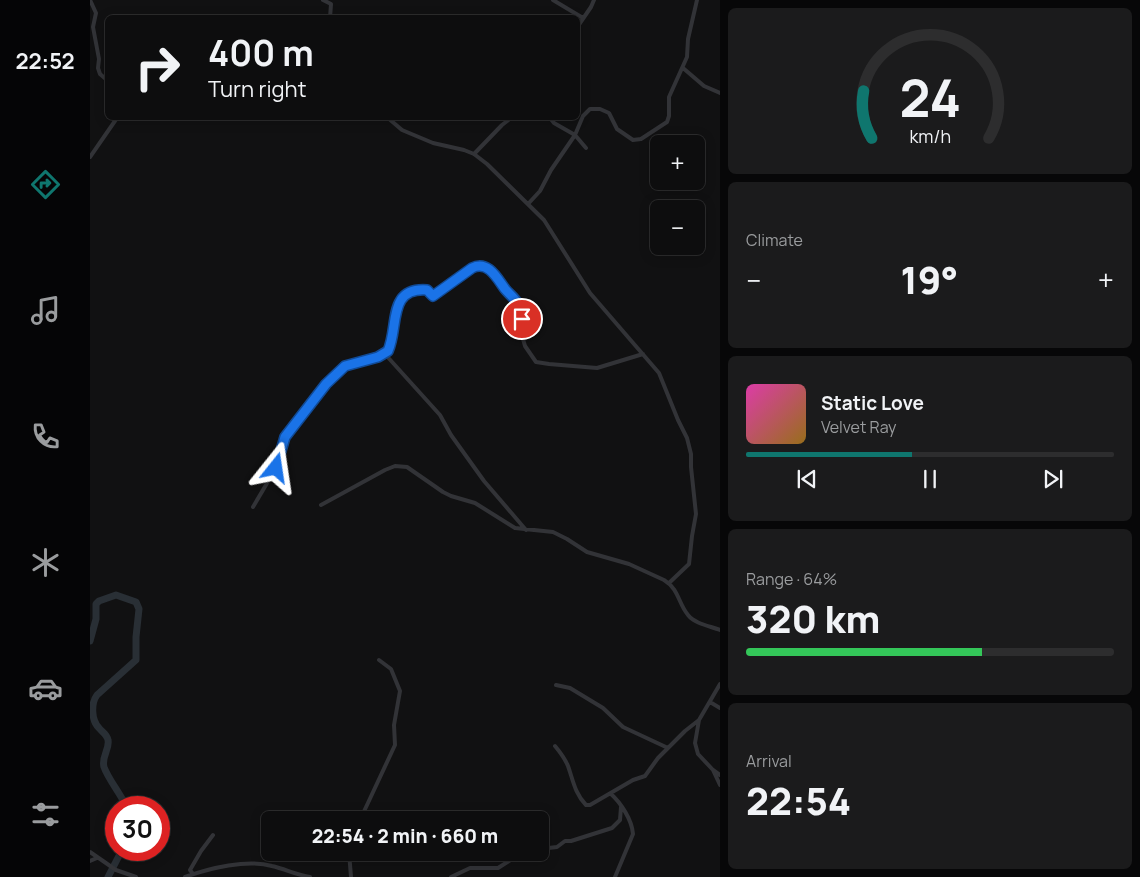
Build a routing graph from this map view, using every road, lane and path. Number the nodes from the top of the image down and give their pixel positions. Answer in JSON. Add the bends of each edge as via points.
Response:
{"nodes":[{"id":1,"x":90,"y":0,"type":"edge"},
{"id":2,"x":323,"y":0,"type":"edge"},
{"id":3,"x":335,"y":0,"type":"edge"},
{"id":4,"x":553,"y":0,"type":"edge"},
{"id":5,"x":594,"y":0,"type":"edge"},
{"id":6,"x":697,"y":0,"type":"edge"},
{"id":7,"x":331,"y":4,"type":"junction"},
{"id":8,"x":330,"y":15,"type":"edge"},
{"id":9,"x":578,"y":15,"type":"edge"},
{"id":10,"x":580,"y":16,"type":"edge"},
{"id":11,"x":583,"y":18,"type":"junction"},
{"id":12,"x":580,"y":23,"type":"edge"},
{"id":13,"x":683,"y":68,"type":"junction"},
{"id":14,"x":105,"y":78,"type":"edge"},
{"id":15,"x":720,"y":93,"type":"edge"},
{"id":16,"x":116,"y":120,"type":"edge"},
{"id":17,"x":390,"y":120,"type":"edge"},
{"id":18,"x":508,"y":120,"type":"edge"},
{"id":19,"x":552,"y":120,"type":"edge"},
{"id":20,"x":576,"y":135,"type":"junction"},
{"id":21,"x":586,"y":148,"type":"dead end"},
{"id":22,"x":474,"y":154,"type":"junction"},
{"id":23,"x":90,"y":157,"type":"edge"},
{"id":24,"x":528,"y":204,"type":"junction"},
{"id":25,"x":384,"y":353,"type":"junction"},
{"id":26,"x":643,"y":354,"type":"junction"},
{"id":27,"x":321,"y":505,"type":"dead end"},
{"id":28,"x":253,"y":507,"type":"dead end"},
{"id":29,"x":526,"y":530,"type":"junction"},
{"id":30,"x":669,"y":583,"type":"junction"},
{"id":31,"x":720,"y":630,"type":"edge"},
{"id":32,"x":379,"y":660,"type":"dead end"},
{"id":33,"x":720,"y":684,"type":"edge"},
{"id":34,"x":556,"y":685,"type":"dead end"},
{"id":35,"x":710,"y":702,"type":"junction"},
{"id":36,"x":720,"y":708,"type":"edge"},
{"id":37,"x":699,"y":720,"type":"junction"},
{"id":38,"x":556,"y":746,"type":"dead end"},
{"id":39,"x":668,"y":748,"type":"junction"},
{"id":40,"x":713,"y":770,"type":"junction"},
{"id":41,"x":720,"y":774,"type":"edge"},
{"id":42,"x":720,"y":785,"type":"edge"},
{"id":43,"x":611,"y":794,"type":"junction"},
{"id":44,"x":621,"y":807,"type":"junction"},
{"id":45,"x":364,"y":811,"type":"edge"},
{"id":46,"x":213,"y":835,"type":"dead end"},
{"id":47,"x":549,"y":847,"type":"edge"},
{"id":48,"x":90,"y":852,"type":"edge"},
{"id":49,"x":97,"y":858,"type":"junction"},
{"id":50,"x":90,"y":861,"type":"edge"},
{"id":51,"x":350,"y":861,"type":"edge"},
{"id":52,"x":509,"y":861,"type":"edge"},
{"id":53,"x":193,"y":874,"type":"junction"},
{"id":54,"x":136,"y":877,"type":"edge"},
{"id":55,"x":185,"y":877,"type":"edge"},
{"id":56,"x":310,"y":877,"type":"edge"},
{"id":57,"x":351,"y":877,"type":"edge"},
{"id":58,"x":451,"y":877,"type":"edge"},
{"id":59,"x":615,"y":877,"type":"edge"}],
"edges":[{"from":1,"to":14,"type":"street","via":[[96,14],[93,28],[98,68]]},
{"from":2,"to":7,"type":"street"},
{"from":3,"to":7,"type":"street"},
{"from":4,"to":9,"type":"street"},
{"from":5,"to":11,"type":"street"},
{"from":6,"to":13,"type":"street"},
{"from":7,"to":8,"type":"street"},
{"from":10,"to":11,"type":"street"},
{"from":11,"to":12,"type":"street"},
{"from":13,"to":15,"type":"street","via":[[704,86]]},
{"from":13,"to":20,"type":"street","via":[[670,92],[669,119],[646,136],[636,140],[629,138],[617,129],[609,114],[595,108],[590,108],[583,116]]},
{"from":16,"to":23,"type":"street"},
{"from":17,"to":22,"type":"street","via":[[402,130],[433,143]]},
{"from":18,"to":22,"type":"street"},
{"from":19,"to":20,"type":"street"},
{"from":20,"to":21,"type":"street"},
{"from":20,"to":24,"type":"street"},
{"from":22,"to":24,"type":"street"},
{"from":24,"to":26,"type":"street","via":[[552,232],[590,293]]},
{"from":25,"to":26,"type":"street","via":[[390,348],[395,316],[405,294],[427,290],[433,296],[477,266],[492,271],[519,305],[525,346],[536,362],[597,368]]},
{"from":25,"to":28,"type":"street","via":[[345,366],[322,389],[285,437],[276,468]]},
{"from":25,"to":29,"type":"street","via":[[440,415],[484,481]]},
{"from":26,"to":30,"type":"street","via":[[664,381],[692,454],[696,514],[690,561]]},
{"from":27,"to":29,"type":"street","via":[[385,470],[401,465],[408,466],[443,492],[475,503],[515,528]]},
{"from":29,"to":30,"type":"street","via":[[553,532],[587,552],[644,570]]},
{"from":30,"to":31,"type":"street","via":[[689,616]]},
{"from":32,"to":45,"type":"street","via":[[391,669],[400,691],[394,725],[395,746]]},
{"from":33,"to":35,"type":"street"},
{"from":34,"to":39,"type":"street","via":[[570,688],[603,708],[623,727]]},
{"from":35,"to":36,"type":"street"},
{"from":35,"to":37,"type":"street"},
{"from":37,"to":39,"type":"street"},
{"from":37,"to":40,"type":"street","via":[[695,743],[698,754]]},
{"from":38,"to":43,"type":"street","via":[[585,804],[590,805]]},
{"from":39,"to":43,"type":"street","via":[[644,776]]},
{"from":40,"to":41,"type":"street"},
{"from":40,"to":42,"type":"street"},
{"from":43,"to":44,"type":"street"},
{"from":44,"to":47,"type":"street","via":[[620,820],[612,828]]},
{"from":44,"to":59,"type":"street","via":[[633,834]]},
{"from":46,"to":53,"type":"street","via":[[190,870]]},
{"from":48,"to":49,"type":"street"},
{"from":49,"to":50,"type":"street"},
{"from":49,"to":54,"type":"street"},
{"from":51,"to":57,"type":"street"},
{"from":52,"to":58,"type":"street","via":[[498,868],[470,868]]},
{"from":53,"to":55,"type":"street"},
{"from":53,"to":56,"type":"street","via":[[248,863]]}]}
